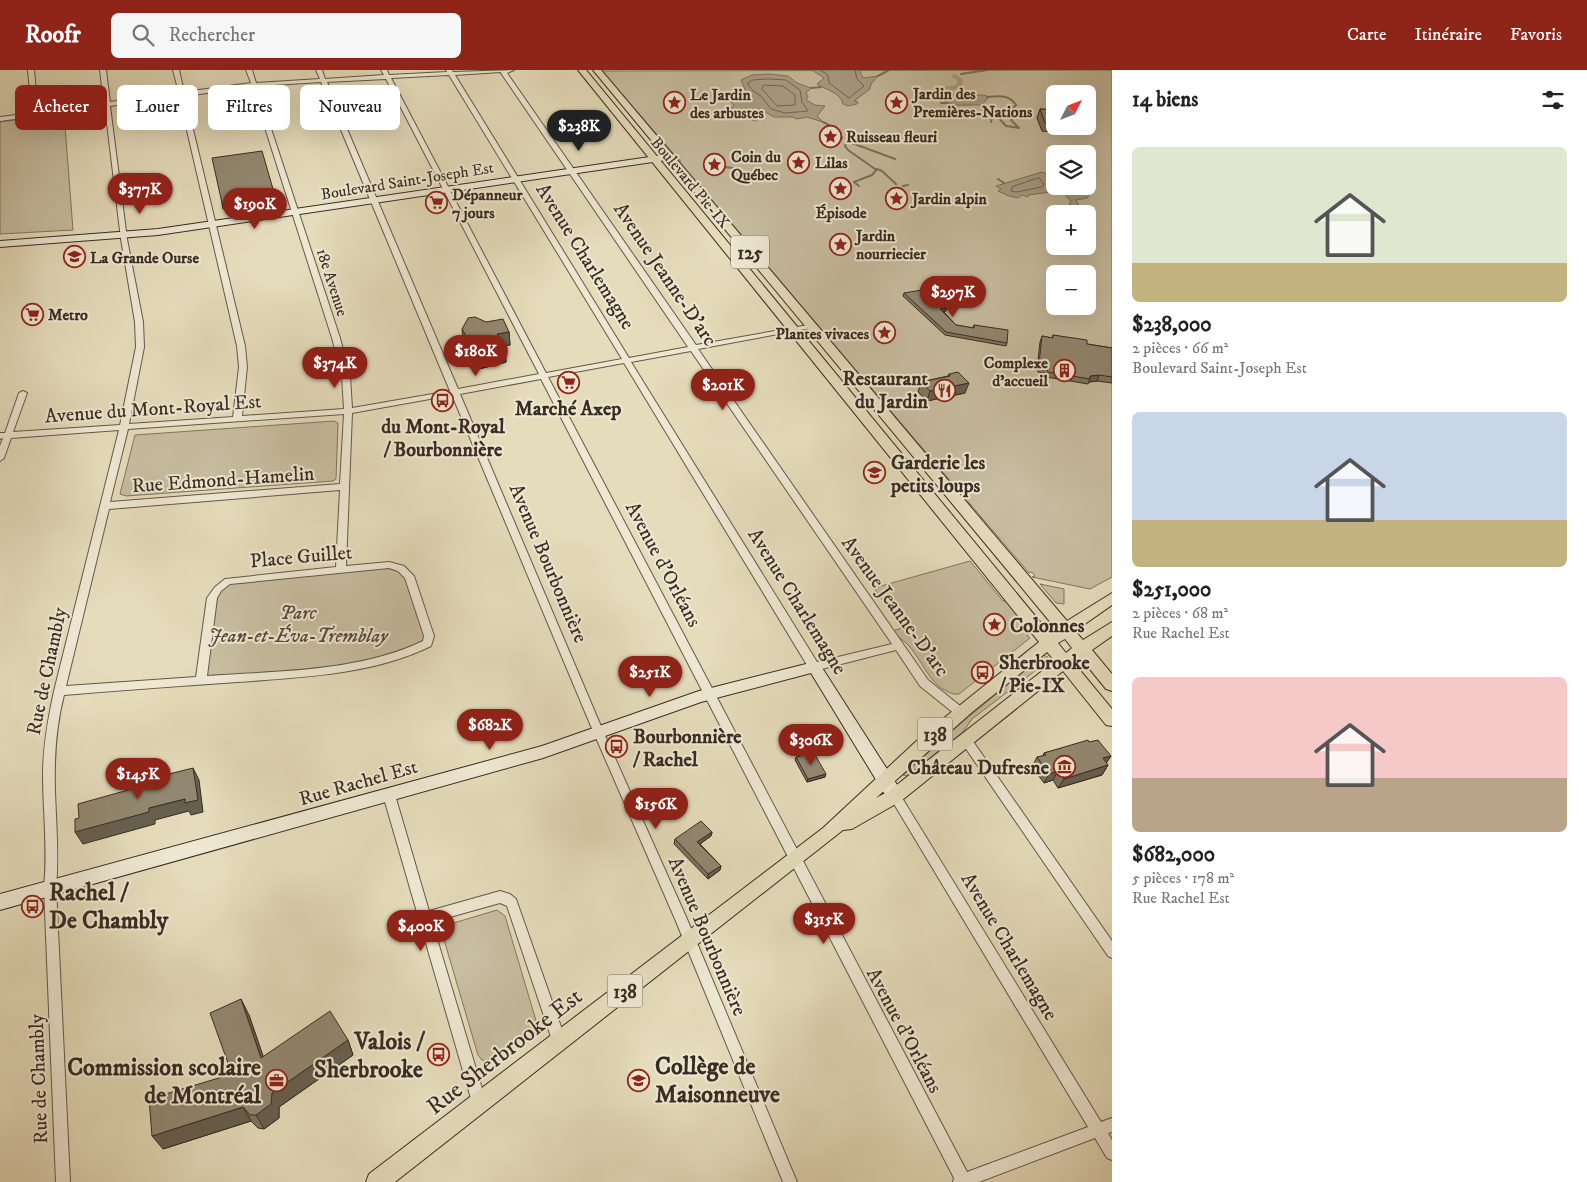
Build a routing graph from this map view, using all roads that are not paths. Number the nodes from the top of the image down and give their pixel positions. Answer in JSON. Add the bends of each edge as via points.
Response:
{"nodes":[{"id":1,"x":31,"y":70,"type":"edge"},
{"id":2,"x":103,"y":70,"type":"edge"},
{"id":3,"x":176,"y":70,"type":"edge"},
{"id":4,"x":249,"y":70,"type":"edge"},
{"id":5,"x":319,"y":70,"type":"edge"},
{"id":6,"x":503,"y":70,"type":"edge"},
{"id":7,"x":511,"y":70,"type":"edge"},
{"id":8,"x":582,"y":70,"type":"edge"},
{"id":9,"x":597,"y":70,"type":"edge"},
{"id":10,"x":451,"y":72,"type":"edge"},
{"id":11,"x":386,"y":73,"type":"edge"},
{"id":12,"x":323,"y":80,"type":"junction"},
{"id":13,"x":254,"y":84,"type":"junction"},
{"id":14,"x":32,"y":85,"type":"edge"},
{"id":15,"x":104,"y":85,"type":"edge"},
{"id":16,"x":179,"y":85,"type":"edge"},
{"id":17,"x":198,"y":92,"type":"edge"},
{"id":18,"x":107,"y":112,"type":"edge"},
{"id":19,"x":15,"y":117,"type":"edge"},
{"id":20,"x":0,"y":119,"type":"edge"},
{"id":21,"x":190,"y":130,"type":"edge"},
{"id":22,"x":668,"y":154,"type":"junction"},
{"id":23,"x":651,"y":156,"type":"junction"},
{"id":24,"x":570,"y":168,"type":"junction"},
{"id":25,"x":514,"y":176,"type":"junction"},
{"id":26,"x":446,"y":186,"type":"junction"},
{"id":27,"x":374,"y":197,"type":"junction"},
{"id":28,"x":294,"y":209,"type":"junction"},
{"id":29,"x":211,"y":221,"type":"junction"},
{"id":30,"x":123,"y":233,"type":"junction"},
{"id":31,"x":0,"y":237,"type":"edge"},
{"id":32,"x":0,"y":244,"type":"edge"},
{"id":33,"x":811,"y":326,"type":"junction"},
{"id":34,"x":792,"y":330,"type":"junction"},
{"id":35,"x":694,"y":349,"type":"junction"},
{"id":36,"x":627,"y":360,"type":"junction"},
{"id":37,"x":544,"y":376,"type":"junction"},
{"id":38,"x":23,"y":393,"type":"dead end"},
{"id":39,"x":455,"y":393,"type":"junction"},
{"id":40,"x":348,"y":411,"type":"junction"},
{"id":41,"x":237,"y":420,"type":"junction"},
{"id":42,"x":124,"y":428,"type":"junction"},
{"id":43,"x":4,"y":436,"type":"edge"},
{"id":44,"x":0,"y":458,"type":"edge"},
{"id":45,"x":345,"y":487,"type":"junction"},
{"id":46,"x":104,"y":506,"type":"junction"},
{"id":47,"x":341,"y":570,"type":"junction"},
{"id":48,"x":1112,"y":598,"type":"edge"},
{"id":49,"x":1066,"y":628,"type":"junction"},
{"id":50,"x":1112,"y":628,"type":"edge"},
{"id":51,"x":1047,"y":642,"type":"junction"},
{"id":52,"x":898,"y":646,"type":"junction"},
{"id":53,"x":1082,"y":648,"type":"junction"},
{"id":54,"x":1064,"y":662,"type":"junction"},
{"id":55,"x":814,"y":667,"type":"junction"},
{"id":56,"x":201,"y":679,"type":"junction"},
{"id":57,"x":1112,"y":684,"type":"edge"},
{"id":58,"x":59,"y":691,"type":"junction"},
{"id":59,"x":711,"y":694,"type":"junction"},
{"id":60,"x":960,"y":712,"type":"junction"},
{"id":61,"x":1112,"y":720,"type":"edge"},
{"id":62,"x":598,"y":731,"type":"junction"},
{"id":63,"x":966,"y":740,"type":"junction"},
{"id":64,"x":884,"y":777,"type":"junction"},
{"id":65,"x":389,"y":795,"type":"junction"},
{"id":66,"x":895,"y":796,"type":"junction"},
{"id":67,"x":829,"y":833,"type":"junction"},
{"id":68,"x":794,"y":859,"type":"junction"},
{"id":69,"x":50,"y":887,"type":"junction"},
{"id":70,"x":0,"y":902,"type":"edge"},
{"id":71,"x":426,"y":918,"type":"junction"},
{"id":72,"x":689,"y":940,"type":"junction"},
{"id":73,"x":1112,"y":952,"type":"edge"},
{"id":74,"x":559,"y":1041,"type":"junction"},
{"id":75,"x":479,"y":1102,"type":"junction"},
{"id":76,"x":1105,"y":1128,"type":"edge"},
{"id":77,"x":1112,"y":1153,"type":"edge"},
{"id":78,"x":63,"y":1182,"type":"edge"},
{"id":79,"x":377,"y":1182,"type":"edge"},
{"id":80,"x":790,"y":1182,"type":"edge"},
{"id":81,"x":962,"y":1182,"type":"edge"}],
"edges":[{"from":1,"to":14,"type":"street"},
{"from":2,"to":15,"type":"street","name":"Rue de Chambly"},
{"from":3,"to":16,"type":"street"},
{"from":4,"to":13,"type":"street","name":"18e Avenue"},
{"from":5,"to":12,"type":"street","name":"Avenue Bourbonnière"},
{"from":6,"to":7,"type":"street"},
{"from":6,"to":10,"type":"street"},
{"from":6,"to":24,"type":"street","name":"Avenue Jeanne-D'arc"},
{"from":8,"to":23,"type":"main road","name":"Boulevard Pie-IX","number":"125"},
{"from":9,"to":22,"type":"main road","name":"Boulevard Pie-IX","number":"125"},
{"from":10,"to":11,"type":"street"},
{"from":10,"to":25,"type":"street","name":"Avenue Charlemagne"},
{"from":11,"to":12,"type":"street"},
{"from":11,"to":26,"type":"street","name":"Avenue d'Orléans"},
{"from":12,"to":13,"type":"street"},
{"from":12,"to":27,"type":"street","name":"Avenue Bourbonnière"},
{"from":13,"to":17,"type":"street"},
{"from":13,"to":28,"type":"street","name":"18e Avenue"},
{"from":18,"to":30,"type":"street","name":"Rue de Chambly"},
{"from":19,"to":20,"type":"street"},
{"from":21,"to":29,"type":"street"},
{"from":22,"to":23,"type":"main road","name":"Boulevard Saint-Joseph Est"},
{"from":22,"to":33,"type":"main road","name":"Boulevard Pie-IX","number":"125"},
{"from":23,"to":24,"type":"main road","name":"Boulevard Saint-Joseph Est"},
{"from":23,"to":34,"type":"main road","name":"Boulevard Pie-IX","number":"125"},
{"from":24,"to":25,"type":"main road","name":"Boulevard Saint-Joseph Est"},
{"from":24,"to":35,"type":"street","name":"Avenue Jeanne-D'arc"},
{"from":25,"to":26,"type":"main road","name":"Boulevard Saint-Joseph Est"},
{"from":25,"to":36,"type":"street","name":"Avenue Charlemagne"},
{"from":26,"to":27,"type":"main road","name":"Boulevard Saint-Joseph Est"},
{"from":26,"to":37,"type":"street","name":"Avenue d'Orléans"},
{"from":27,"to":28,"type":"main road","name":"Boulevard Saint-Joseph Est"},
{"from":27,"to":39,"type":"street","name":"Avenue Bourbonnière"},
{"from":28,"to":29,"type":"main road","name":"Boulevard Saint-Joseph Est"},
{"from":28,"to":40,"type":"street","name":"18e Avenue","via":[[346,376]]},
{"from":29,"to":30,"type":"main road","name":"Boulevard Saint-Joseph Est"},
{"from":29,"to":41,"type":"street","via":[[241,346],[243,368]]},
{"from":30,"to":31,"type":"main road","name":"Boulevard Saint-Joseph Est"},
{"from":30,"to":32,"type":"main road","name":"Boulevard Saint-Joseph Est"},
{"from":30,"to":42,"type":"street","name":"Rue de Chambly","via":[[139,322],[140,348]]},
{"from":33,"to":34,"type":"street","name":"Avenue du Mont-Royal Est"},
{"from":33,"to":49,"type":"main road","name":"Boulevard Pie-IX","number":"125"},
{"from":34,"to":35,"type":"street","name":"Avenue du Mont-Royal Est"},
{"from":34,"to":51,"type":"main road","name":"Boulevard Pie-IX","number":"125"},
{"from":35,"to":36,"type":"street","name":"Avenue du Mont-Royal Est"},
{"from":35,"to":52,"type":"street","name":"Avenue Jeanne-D'arc"},
{"from":36,"to":37,"type":"street","name":"Avenue du Mont-Royal Est"},
{"from":36,"to":55,"type":"street","name":"Avenue Charlemagne"},
{"from":37,"to":39,"type":"street","name":"Avenue du Mont-Royal Est"},
{"from":37,"to":59,"type":"street","name":"Avenue d'Orléans"},
{"from":38,"to":43,"type":"street"},
{"from":39,"to":40,"type":"street","name":"Avenue du Mont-Royal Est"},
{"from":39,"to":62,"type":"street","name":"Avenue Bourbonnière"},
{"from":40,"to":41,"type":"street","name":"Avenue du Mont-Royal Est"},
{"from":40,"to":45,"type":"street","name":"18e Avenue"},
{"from":41,"to":42,"type":"street","name":"Avenue du Mont-Royal Est"},
{"from":42,"to":43,"type":"street","name":"Avenue du Mont-Royal Est"},
{"from":42,"to":46,"type":"street","name":"Rue de Chambly"},
{"from":43,"to":44,"type":"street"},
{"from":45,"to":46,"type":"street","name":"Rue Edmond-Hamelin"},
{"from":45,"to":47,"type":"street","name":"18e Avenue"},
{"from":46,"to":58,"type":"street","name":"Rue de Chambly"},
{"from":47,"to":56,"type":"street","name":"Place Guillet","via":[[228,581],[212,598]]},
{"from":47,"to":56,"type":"street","name":"Place Guillet","via":[[401,568],[409,576],[427,626],[427,643],[416,650],[349,667]]},
{"from":48,"to":49,"type":"main road","name":"Rue Sherbrooke Est","number":"138"},
{"from":49,"to":51,"type":"main road","name":"Rue Sherbrooke Est","number":"138"},
{"from":49,"to":53,"type":"main road","name":"Boulevard Pie-IX","number":"125"},
{"from":50,"to":53,"type":"main road","name":"Rue Sherbrooke Est","number":"138"},
{"from":51,"to":54,"type":"main road","name":"Boulevard Pie-IX","number":"125"},
{"from":51,"to":60,"type":"main road","name":"Rue Sherbrooke Est","number":"138"},
{"from":52,"to":55,"type":"street","name":"Rue Rachel Est"},
{"from":52,"to":60,"type":"street","name":"Avenue Jeanne-D'arc","via":[[929,688]]},
{"from":53,"to":54,"type":"main road","name":"Rue Sherbrooke Est","number":"138"},
{"from":53,"to":57,"type":"main road","name":"Boulevard Pie-IX"},
{"from":54,"to":61,"type":"main road","name":"Boulevard Pie-IX"},
{"from":54,"to":63,"type":"main road","name":"Rue Sherbrooke Est","number":"138"},
{"from":55,"to":59,"type":"main road","name":"Rue Rachel Est"},
{"from":55,"to":64,"type":"main road","name":"Avenue Charlemagne"},
{"from":56,"to":58,"type":"street"},
{"from":58,"to":69,"type":"street","name":"Rue de Chambly","via":[[50,740]]},
{"from":59,"to":62,"type":"main road","name":"Rue Rachel Est"},
{"from":59,"to":68,"type":"street","name":"Avenue d'Orléans"},
{"from":60,"to":64,"type":"main road","name":"Rue Sherbrooke Est","number":"138"},
{"from":62,"to":65,"type":"main road","name":"Rue Rachel Est","via":[[543,752]]},
{"from":62,"to":72,"type":"street","name":"Avenue Bourbonnière"},
{"from":63,"to":66,"type":"main road","name":"Rue Sherbrooke Est","number":"138"},
{"from":63,"to":73,"type":"street"},
{"from":64,"to":66,"type":"main road","name":"Avenue Charlemagne"},
{"from":64,"to":67,"type":"main road","name":"Rue Sherbrooke Est","number":"138"},
{"from":65,"to":69,"type":"main road","name":"Rue Rachel Est"},
{"from":65,"to":71,"type":"street"},
{"from":66,"to":67,"type":"main road","name":"Rue Sherbrooke Est","number":"138"},
{"from":66,"to":76,"type":"street","name":"Avenue Charlemagne"},
{"from":67,"to":68,"type":"main road","name":"Rue Sherbrooke Est","number":"138"},
{"from":68,"to":72,"type":"main road","name":"Rue Sherbrooke Est","number":"138"},
{"from":68,"to":81,"type":"street","name":"Avenue d'Orléans"},
{"from":69,"to":70,"type":"main road","name":"Rue Rachel Est"},
{"from":69,"to":78,"type":"street","name":"Rue de Chambly"},
{"from":71,"to":74,"type":"street","via":[[500,897],[512,903]]},
{"from":71,"to":75,"type":"street"},
{"from":72,"to":74,"type":"main road","name":"Rue Sherbrooke Est","number":"138"},
{"from":72,"to":80,"type":"street","name":"Avenue Bourbonnière"},
{"from":74,"to":75,"type":"main road","name":"Rue Sherbrooke Est","number":"138"},
{"from":75,"to":79,"type":"main road","name":"Rue Sherbrooke Est","number":"138"},
{"from":76,"to":77,"type":"street","name":"Avenue Charlemagne"},
{"from":76,"to":81,"type":"street"}]}
